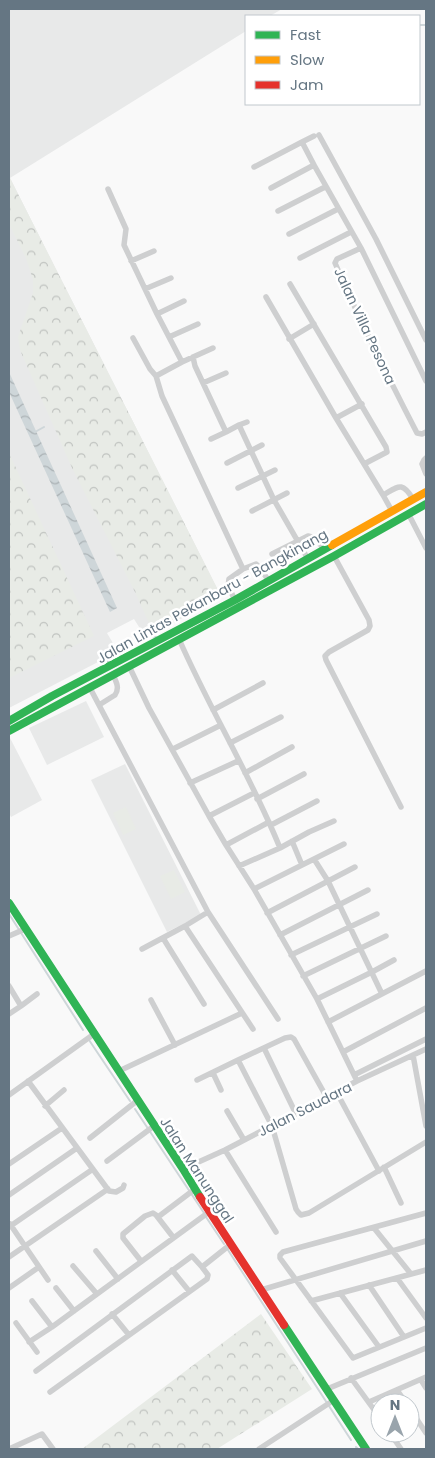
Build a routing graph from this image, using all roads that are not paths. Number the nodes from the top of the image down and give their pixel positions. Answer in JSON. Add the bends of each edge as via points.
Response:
{"nodes":[{"id":1,"x":302,"y":142,"type":"junction"},
{"id":2,"x":314,"y":165,"type":"junction"},
{"id":3,"x":254,"y":167,"type":"dead end"},
{"id":4,"x":326,"y":187,"type":"junction"},
{"id":5,"x":271,"y":188,"type":"dead end"},
{"id":6,"x":108,"y":189,"type":"dead end"},
{"id":7,"x":338,"y":209,"type":"junction"},
{"id":8,"x":278,"y":211,"type":"dead end"},
{"id":9,"x":351,"y":232,"type":"junction"},
{"id":10,"x":289,"y":234,"type":"dead end"},
{"id":11,"x":361,"y":248,"type":"junction"},
{"id":12,"x":154,"y":251,"type":"dead end"},
{"id":13,"x":300,"y":258,"type":"dead end"},
{"id":14,"x":131,"y":261,"type":"junction"},
{"id":15,"x":171,"y":278,"type":"dead end"},
{"id":16,"x":290,"y":284,"type":"dead end"},
{"id":17,"x":146,"y":289,"type":"junction"},
{"id":18,"x":266,"y":297,"type":"dead end"},
{"id":19,"x":184,"y":301,"type":"dead end"},
{"id":20,"x":157,"y":314,"type":"junction"},
{"id":21,"x":198,"y":324,"type":"dead end"},
{"id":22,"x":314,"y":324,"type":"junction"},
{"id":23,"x":133,"y":338,"type":"dead end"},
{"id":24,"x":169,"y":338,"type":"junction"},
{"id":25,"x":290,"y":339,"type":"junction"},
{"id":26,"x":426,"y":340,"type":"edge"},
{"id":27,"x":213,"y":348,"type":"dead end"},
{"id":28,"x":192,"y":358,"type":"junction"},
{"id":29,"x":182,"y":362,"type":"junction"},
{"id":30,"x":226,"y":372,"type":"dead end"},
{"id":31,"x":156,"y":376,"type":"junction"},
{"id":32,"x":426,"y":381,"type":"edge"},
{"id":33,"x":203,"y":383,"type":"junction"},
{"id":34,"x":362,"y":404,"type":"junction"},
{"id":35,"x":336,"y":418,"type":"junction"},
{"id":36,"x":247,"y":422,"type":"dead end"},
{"id":37,"x":239,"y":426,"type":"junction"},
{"id":38,"x":226,"y":432,"type":"junction"},
{"id":39,"x":426,"y":432,"type":"edge"},
{"id":40,"x":211,"y":439,"type":"dead end"},
{"id":41,"x":262,"y":445,"type":"dead end"},
{"id":42,"x":251,"y":451,"type":"junction"},
{"id":43,"x":426,"y":458,"type":"edge"},
{"id":44,"x":227,"y":462,"type":"dead end"},
{"id":45,"x":364,"y":464,"type":"junction"},
{"id":46,"x":275,"y":470,"type":"dead end"},
{"id":47,"x":426,"y":474,"type":"edge"},
{"id":48,"x":262,"y":476,"type":"junction"},
{"id":49,"x":238,"y":488,"type":"dead end"},
{"id":50,"x":426,"y":492,"type":"edge"},
{"id":51,"x":287,"y":493,"type":"dead end"},
{"id":52,"x":383,"y":496,"type":"junction"},
{"id":53,"x":413,"y":499,"type":"junction"},
{"id":54,"x":274,"y":500,"type":"junction"},
{"id":55,"x":426,"y":504,"type":"edge"},
{"id":56,"x":392,"y":510,"type":"junction"},
{"id":57,"x":252,"y":511,"type":"dead end"},
{"id":58,"x":409,"y":514,"type":"junction"},
{"id":59,"x":297,"y":540,"type":"junction"},
{"id":60,"x":426,"y":548,"type":"edge"},
{"id":61,"x":324,"y":550,"type":"junction"},
{"id":62,"x":272,"y":554,"type":"dead end"},
{"id":63,"x":334,"y":556,"type":"junction"},
{"id":64,"x":308,"y":559,"type":"junction"},
{"id":65,"x":243,"y":568,"type":"junction"},
{"id":66,"x":269,"y":581,"type":"junction"},
{"id":67,"x":235,"y":600,"type":"junction"},
{"id":68,"x":179,"y":639,"type":"junction"},
{"id":69,"x":129,"y":666,"type":"junction"},
{"id":70,"x":113,"y":674,"type":"junction"},
{"id":71,"x":263,"y":683,"type":"dead end"},
{"id":72,"x":90,"y":688,"type":"junction"},
{"id":73,"x":99,"y":705,"type":"junction"},
{"id":74,"x":213,"y":710,"type":"junction"},
{"id":75,"x":281,"y":718,"type":"dead end"},
{"id":76,"x":9,"y":721,"type":"edge"},
{"id":77,"x":220,"y":725,"type":"junction"},
{"id":78,"x":9,"y":730,"type":"edge"},
{"id":79,"x":230,"y":743,"type":"junction"},
{"id":80,"x":292,"y":747,"type":"dead end"},
{"id":81,"x":173,"y":749,"type":"junction"},
{"id":82,"x":238,"y":761,"type":"junction"},
{"id":83,"x":245,"y":773,"type":"junction"},
{"id":84,"x":304,"y":774,"type":"dead end"},
{"id":85,"x":190,"y":783,"type":"junction"},
{"id":86,"x":254,"y":793,"type":"junction"},
{"id":87,"x":257,"y":799,"type":"junction"},
{"id":88,"x":317,"y":800,"type":"dead end"},
{"id":89,"x":400,"y":807,"type":"dead end"},
{"id":90,"x":209,"y":816,"type":"junction"},
{"id":91,"x":334,"y":821,"type":"dead end"},
{"id":92,"x":270,"y":824,"type":"junction"},
{"id":93,"x":292,"y":841,"type":"junction"},
{"id":94,"x":344,"y":844,"type":"dead end"},
{"id":95,"x":226,"y":845,"type":"junction"},
{"id":96,"x":280,"y":848,"type":"junction"},
{"id":97,"x":314,"y":859,"type":"junction"},
{"id":98,"x":302,"y":865,"type":"junction"},
{"id":99,"x":239,"y":866,"type":"junction"},
{"id":100,"x":355,"y":867,"type":"dead end"},
{"id":101,"x":328,"y":881,"type":"junction"},
{"id":102,"x":254,"y":889,"type":"junction"},
{"id":103,"x":368,"y":890,"type":"dead end"},
{"id":104,"x":9,"y":903,"type":"edge"},
{"id":105,"x":339,"y":904,"type":"junction"},
{"id":106,"x":208,"y":912,"type":"junction"},
{"id":107,"x":267,"y":913,"type":"junction"},
{"id":108,"x":377,"y":914,"type":"dead end"},
{"id":109,"x":185,"y":926,"type":"junction"},
{"id":110,"x":350,"y":926,"type":"junction"},
{"id":111,"x":25,"y":928,"type":"junction"},
{"id":112,"x":280,"y":935,"type":"junction"},
{"id":113,"x":9,"y":936,"type":"edge"},
{"id":114,"x":386,"y":936,"type":"dead end"},
{"id":115,"x":163,"y":938,"type":"junction"},
{"id":116,"x":142,"y":949,"type":"dead end"},
{"id":117,"x":360,"y":950,"type":"junction"},
{"id":118,"x":291,"y":955,"type":"junction"},
{"id":119,"x":394,"y":960,"type":"dead end"},
{"id":120,"x":426,"y":971,"type":"edge"},
{"id":121,"x":372,"y":972,"type":"junction"},
{"id":122,"x":303,"y":976,"type":"junction"},
{"id":123,"x":9,"y":986,"type":"edge"},
{"id":124,"x":37,"y":994,"type":"dead end"},
{"id":125,"x":382,"y":994,"type":"junction"},
{"id":126,"x":316,"y":999,"type":"junction"},
{"id":127,"x":150,"y":1000,"type":"dead end"},
{"id":128,"x":204,"y":1004,"type":"dead end"},
{"id":129,"x":21,"y":1006,"type":"junction"},
{"id":130,"x":426,"y":1008,"type":"edge"},
{"id":131,"x":242,"y":1013,"type":"junction"},
{"id":132,"x":9,"y":1014,"type":"edge"},
{"id":133,"x":278,"y":1019,"type":"dead end"},
{"id":134,"x":328,"y":1022,"type":"junction"},
{"id":135,"x":253,"y":1030,"type":"dead end"},
{"id":136,"x":94,"y":1034,"type":"junction"},
{"id":137,"x":426,"y":1039,"type":"edge"},
{"id":138,"x":175,"y":1045,"type":"junction"},
{"id":139,"x":264,"y":1048,"type":"junction"},
{"id":140,"x":426,"y":1049,"type":"edge"},
{"id":141,"x":343,"y":1052,"type":"junction"},
{"id":142,"x":413,"y":1056,"type":"junction"},
{"id":143,"x":238,"y":1060,"type":"junction"},
{"id":144,"x":119,"y":1071,"type":"junction"},
{"id":145,"x":213,"y":1073,"type":"junction"},
{"id":146,"x":354,"y":1075,"type":"junction"},
{"id":147,"x":197,"y":1080,"type":"dead end"},
{"id":148,"x":28,"y":1081,"type":"junction"},
{"id":149,"x":357,"y":1081,"type":"junction"},
{"id":150,"x":64,"y":1090,"type":"dead end"},
{"id":151,"x":221,"y":1090,"type":"dead end"},
{"id":152,"x":337,"y":1093,"type":"junction"},
{"id":153,"x":9,"y":1095,"type":"edge"},
{"id":154,"x":327,"y":1098,"type":"junction"},
{"id":155,"x":138,"y":1100,"type":"junction"},
{"id":156,"x":45,"y":1106,"type":"junction"},
{"id":157,"x":227,"y":1111,"type":"dead end"},
{"id":158,"x":296,"y":1114,"type":"junction"},
{"id":159,"x":154,"y":1126,"type":"junction"},
{"id":160,"x":272,"y":1126,"type":"junction"},
{"id":161,"x":426,"y":1126,"type":"edge"},
{"id":162,"x":62,"y":1128,"type":"junction"},
{"id":163,"x":90,"y":1138,"type":"dead end"},
{"id":164,"x":244,"y":1140,"type":"junction"},
{"id":165,"x":426,"y":1142,"type":"edge"},
{"id":166,"x":77,"y":1148,"type":"junction"},
{"id":167,"x":225,"y":1150,"type":"junction"},
{"id":168,"x":107,"y":1161,"type":"dead end"},
{"id":169,"x":9,"y":1164,"type":"edge"},
{"id":170,"x":94,"y":1169,"type":"junction"},
{"id":171,"x":183,"y":1169,"type":"junction"},
{"id":172,"x":381,"y":1169,"type":"junction"},
{"id":173,"x":124,"y":1186,"type":"dead end"},
{"id":174,"x":195,"y":1189,"type":"junction"},
{"id":175,"x":108,"y":1190,"type":"junction"},
{"id":176,"x":9,"y":1195,"type":"edge"},
{"id":177,"x":401,"y":1203,"type":"dead end"},
{"id":178,"x":209,"y":1212,"type":"junction"},
{"id":179,"x":426,"y":1213,"type":"edge"},
{"id":180,"x":158,"y":1217,"type":"junction"},
{"id":181,"x":9,"y":1225,"type":"edge"},
{"id":182,"x":374,"y":1228,"type":"junction"},
{"id":183,"x":276,"y":1232,"type":"dead end"},
{"id":184,"x":173,"y":1237,"type":"junction"},
{"id":185,"x":426,"y":1241,"type":"edge"},
{"id":186,"x":231,"y":1244,"type":"junction"},
{"id":187,"x":24,"y":1247,"type":"junction"},
{"id":188,"x":96,"y":1251,"type":"dead end"},
{"id":189,"x":392,"y":1251,"type":"junction"},
{"id":190,"x":9,"y":1257,"type":"edge"},
{"id":191,"x":141,"y":1261,"type":"junction"},
{"id":192,"x":73,"y":1266,"type":"dead end"},
{"id":193,"x":39,"y":1267,"type":"junction"},
{"id":194,"x":202,"y":1267,"type":"junction"},
{"id":195,"x":172,"y":1270,"type":"junction"},
{"id":196,"x":426,"y":1270,"type":"edge"},
{"id":197,"x":411,"y":1274,"type":"junction"},
{"id":198,"x":397,"y":1278,"type":"junction"},
{"id":199,"x":118,"y":1279,"type":"junction"},
{"id":200,"x":295,"y":1279,"type":"junction"},
{"id":201,"x":48,"y":1280,"type":"dead end"},
{"id":202,"x":369,"y":1285,"type":"junction"},
{"id":203,"x":9,"y":1288,"type":"edge"},
{"id":204,"x":56,"y":1288,"type":"dead end"},
{"id":205,"x":261,"y":1290,"type":"junction"},
{"id":206,"x":189,"y":1291,"type":"junction"},
{"id":207,"x":340,"y":1293,"type":"junction"},
{"id":208,"x":97,"y":1294,"type":"junction"},
{"id":209,"x":32,"y":1301,"type":"dead end"},
{"id":210,"x":311,"y":1301,"type":"junction"},
{"id":211,"x":74,"y":1311,"type":"junction"},
{"id":212,"x":112,"y":1314,"type":"junction"},
{"id":213,"x":426,"y":1318,"type":"edge"},
{"id":214,"x":16,"y":1323,"type":"dead end"},
{"id":215,"x":52,"y":1327,"type":"junction"},
{"id":216,"x":426,"y":1328,"type":"edge"},
{"id":217,"x":129,"y":1335,"type":"junction"},
{"id":218,"x":404,"y":1337,"type":"junction"},
{"id":219,"x":29,"y":1342,"type":"junction"},
{"id":220,"x":380,"y":1347,"type":"junction"},
{"id":221,"x":426,"y":1348,"type":"edge"},
{"id":222,"x":37,"y":1352,"type":"dead end"},
{"id":223,"x":36,"y":1371,"type":"dead end"},
{"id":224,"x":351,"y":1378,"type":"junction"},
{"id":225,"x":424,"y":1379,"type":"edge"},
{"id":226,"x":426,"y":1388,"type":"edge"},
{"id":227,"x":327,"y":1389,"type":"junction"},
{"id":228,"x":397,"y":1390,"type":"junction"},
{"id":229,"x":50,"y":1392,"type":"dead end"},
{"id":230,"x":399,"y":1393,"type":"edge"},
{"id":231,"x":334,"y":1400,"type":"junction"},
{"id":232,"x":369,"y":1402,"type":"joint"},
{"id":233,"x":9,"y":1449,"type":"edge"},
{"id":234,"x":53,"y":1449,"type":"edge"},
{"id":235,"x":259,"y":1449,"type":"edge"},
{"id":236,"x":366,"y":1449,"type":"edge"}],
"edges":[{"from":1,"to":2,"type":"street"},
{"from":1,"to":3,"type":"street"},
{"from":1,"to":26,"type":"street","via":[[317,136],[376,239]]},
{"from":2,"to":4,"type":"street"},
{"from":2,"to":5,"type":"street"},
{"from":4,"to":7,"type":"street"},
{"from":4,"to":8,"type":"street"},
{"from":6,"to":14,"type":"street","via":[[126,229],[124,246]]},
{"from":7,"to":9,"type":"street"},
{"from":7,"to":10,"type":"street"},
{"from":9,"to":11,"type":"street"},
{"from":9,"to":13,"type":"street"},
{"from":11,"to":32,"type":"street"},
{"from":11,"to":39,"type":"street","name":"Jalan Villa Pesona","via":[[336,259],[335,263],[352,304],[417,433]]},
{"from":12,"to":14,"type":"street"},
{"from":14,"to":17,"type":"street"},
{"from":15,"to":17,"type":"street"},
{"from":16,"to":22,"type":"street"},
{"from":17,"to":20,"type":"street"},
{"from":18,"to":25,"type":"street"},
{"from":19,"to":20,"type":"street"},
{"from":20,"to":24,"type":"street"},
{"from":21,"to":24,"type":"street"},
{"from":22,"to":25,"type":"street"},
{"from":22,"to":34,"type":"street"},
{"from":23,"to":31,"type":"street"},
{"from":24,"to":29,"type":"street"},
{"from":25,"to":35,"type":"street"},
{"from":27,"to":28,"type":"street"},
{"from":28,"to":29,"type":"street"},
{"from":28,"to":33,"type":"street"},
{"from":29,"to":31,"type":"street"},
{"from":30,"to":33,"type":"street"},
{"from":31,"to":65,"type":"street","via":[[162,396]]},
{"from":33,"to":38,"type":"street"},
{"from":34,"to":35,"type":"street"},
{"from":34,"to":45,"type":"street","via":[[387,449],[387,452]]},
{"from":35,"to":45,"type":"street"},
{"from":36,"to":37,"type":"street"},
{"from":37,"to":38,"type":"street"},
{"from":37,"to":42,"type":"street"},
{"from":38,"to":40,"type":"street"},
{"from":41,"to":42,"type":"street"},
{"from":42,"to":44,"type":"street"},
{"from":42,"to":48,"type":"street"},
{"from":43,"to":47,"type":"street","via":[[422,462]]},
{"from":45,"to":52,"type":"street"},
{"from":46,"to":48,"type":"street"},
{"from":48,"to":49,"type":"street"},
{"from":48,"to":54,"type":"street"},
{"from":50,"to":53,"type":"main road","name":"Jalan Lintas Pekanbaru - Bangkinang"},
{"from":51,"to":54,"type":"street"},
{"from":52,"to":53,"type":"street","via":[[402,487]]},
{"from":52,"to":56,"type":"street"},
{"from":53,"to":56,"type":"main road","name":"Jalan Lintas Pekanbaru - Bangkinang"},
{"from":54,"to":57,"type":"street"},
{"from":54,"to":59,"type":"street"},
{"from":55,"to":58,"type":"main road","name":"Jalan Lintas Pekanbaru - Bangkinang"},
{"from":56,"to":61,"type":"main road","name":"Jalan Lintas Pekanbaru - Bangkinang"},
{"from":58,"to":60,"type":"street"},
{"from":58,"to":63,"type":"main road","name":"Jalan Lintas Pekanbaru - Bangkinang"},
{"from":59,"to":61,"type":"street","via":[[312,536]]},
{"from":59,"to":62,"type":"street"},
{"from":59,"to":64,"type":"street"},
{"from":61,"to":64,"type":"main road","name":"Jalan Lintas Pekanbaru - Bangkinang"},
{"from":63,"to":68,"type":"main road","name":"Jalan Lintas Pekanbaru - Bangkinang"},
{"from":63,"to":89,"type":"street","via":[[370,626],[326,654],[326,660]]},
{"from":64,"to":66,"type":"main road","name":"Jalan Lintas Pekanbaru - Bangkinang"},
{"from":65,"to":66,"type":"street","via":[[256,564]]},
{"from":65,"to":67,"type":"street","via":[[229,579],[228,586]]},
{"from":66,"to":67,"type":"main road","name":"Jalan Lintas Pekanbaru - Bangkinang"},
{"from":67,"to":76,"type":"main road","name":"Jalan Lintas Pekanbaru - Bangkinang"},
{"from":68,"to":69,"type":"main road","name":"Jalan Lintas Pekanbaru - Bangkinang"},
{"from":68,"to":74,"type":"street"},
{"from":69,"to":70,"type":"main road","name":"Jalan Lintas Pekanbaru - Bangkinang"},
{"from":69,"to":81,"type":"street"},
{"from":70,"to":72,"type":"main road","name":"Jalan Lintas Pekanbaru - Bangkinang"},
{"from":70,"to":73,"type":"street","via":[[116,695]]},
{"from":71,"to":74,"type":"street"},
{"from":72,"to":73,"type":"street"},
{"from":72,"to":78,"type":"main road","name":"Jalan Lintas Pekanbaru - Bangkinang"},
{"from":73,"to":106,"type":"street"},
{"from":74,"to":77,"type":"street"},
{"from":75,"to":79,"type":"street"},
{"from":77,"to":79,"type":"street"},
{"from":77,"to":81,"type":"street"},
{"from":79,"to":82,"type":"street"},
{"from":80,"to":83,"type":"street"},
{"from":81,"to":85,"type":"street"},
{"from":82,"to":83,"type":"street"},
{"from":82,"to":85,"type":"street"},
{"from":83,"to":86,"type":"street"},
{"from":84,"to":87,"type":"street"},
{"from":85,"to":90,"type":"street"},
{"from":86,"to":87,"type":"street"},
{"from":86,"to":90,"type":"street"},
{"from":87,"to":92,"type":"street"},
{"from":88,"to":92,"type":"street"},
{"from":90,"to":95,"type":"street"},
{"from":91,"to":93,"type":"street"},
{"from":92,"to":95,"type":"street"},
{"from":92,"to":96,"type":"street"},
{"from":93,"to":96,"type":"street"},
{"from":93,"to":98,"type":"street"},
{"from":94,"to":97,"type":"street"},
{"from":95,"to":99,"type":"street"},
{"from":96,"to":99,"type":"street"},
{"from":97,"to":98,"type":"street"},
{"from":97,"to":101,"type":"street"},
{"from":98,"to":102,"type":"street"},
{"from":99,"to":102,"type":"street"},
{"from":100,"to":101,"type":"street"},
{"from":101,"to":105,"type":"street"},
{"from":101,"to":107,"type":"street"},
{"from":102,"to":107,"type":"street"},
{"from":103,"to":105,"type":"street"},
{"from":104,"to":111,"type":"main road","name":"Jalan Manunggal"},
{"from":105,"to":110,"type":"street"},
{"from":105,"to":112,"type":"street"},
{"from":106,"to":109,"type":"street"},
{"from":106,"to":133,"type":"street"},
{"from":107,"to":112,"type":"street"},
{"from":108,"to":110,"type":"street"},
{"from":109,"to":115,"type":"street"},
{"from":109,"to":131,"type":"street"},
{"from":110,"to":117,"type":"street"},
{"from":110,"to":118,"type":"street"},
{"from":111,"to":113,"type":"street"},
{"from":111,"to":136,"type":"main road","name":"Jalan Manunggal"},
{"from":112,"to":118,"type":"street"},
{"from":114,"to":117,"type":"street"},
{"from":115,"to":116,"type":"street"},
{"from":115,"to":128,"type":"street"},
{"from":117,"to":121,"type":"street"},
{"from":117,"to":122,"type":"street"},
{"from":118,"to":122,"type":"street"},
{"from":119,"to":121,"type":"street"},
{"from":120,"to":125,"type":"street"},
{"from":121,"to":125,"type":"street"},
{"from":121,"to":126,"type":"street"},
{"from":122,"to":126,"type":"street"},
{"from":123,"to":129,"type":"street"},
{"from":124,"to":129,"type":"street"},
{"from":125,"to":134,"type":"street"},
{"from":126,"to":134,"type":"street"},
{"from":127,"to":138,"type":"street"},
{"from":129,"to":132,"type":"street"},
{"from":130,"to":141,"type":"street"},
{"from":131,"to":135,"type":"street"},
{"from":131,"to":138,"type":"street"},
{"from":134,"to":141,"type":"street"},
{"from":136,"to":144,"type":"main road","name":"Jalan Manunggal"},
{"from":136,"to":148,"type":"street"},
{"from":137,"to":146,"type":"street"},
{"from":138,"to":144,"type":"street"},
{"from":139,"to":143,"type":"street"},
{"from":139,"to":154,"type":"street","via":[[285,1038],[294,1039]]},
{"from":139,"to":158,"type":"street"},
{"from":140,"to":142,"type":"street","name":"Jalan Saudara"},
{"from":141,"to":146,"type":"street"},
{"from":142,"to":149,"type":"street","name":"Jalan Saudara"},
{"from":142,"to":161,"type":"street"},
{"from":143,"to":145,"type":"street"},
{"from":143,"to":160,"type":"street"},
{"from":144,"to":155,"type":"main road","name":"Jalan Manunggal"},
{"from":145,"to":147,"type":"street"},
{"from":145,"to":151,"type":"street"},
{"from":146,"to":149,"type":"street"},
{"from":148,"to":153,"type":"street"},
{"from":148,"to":156,"type":"street"},
{"from":149,"to":152,"type":"street","name":"Jalan Saudara"},
{"from":150,"to":156,"type":"street"},
{"from":152,"to":154,"type":"street","name":"Jalan Saudara"},
{"from":152,"to":172,"type":"street"},
{"from":154,"to":158,"type":"street","name":"Jalan Saudara"},
{"from":155,"to":159,"type":"main road","name":"Jalan Manunggal"},
{"from":155,"to":163,"type":"street"},
{"from":156,"to":162,"type":"street"},
{"from":157,"to":164,"type":"street"},
{"from":158,"to":160,"type":"street","name":"Jalan Saudara"},
{"from":159,"to":168,"type":"street"},
{"from":159,"to":171,"type":"main road","name":"Jalan Manunggal"},
{"from":160,"to":164,"type":"street","name":"Jalan Saudara"},
{"from":160,"to":172,"type":"street","via":[[296,1209],[301,1215]]},
{"from":162,"to":166,"type":"street"},
{"from":162,"to":169,"type":"street"},
{"from":164,"to":167,"type":"street","name":"Jalan Saudara"},
{"from":165,"to":172,"type":"street"},
{"from":166,"to":170,"type":"street"},
{"from":166,"to":176,"type":"street"},
{"from":167,"to":171,"type":"street","name":"Jalan Saudara"},
{"from":167,"to":183,"type":"street"},
{"from":170,"to":175,"type":"street"},
{"from":170,"to":181,"type":"street"},
{"from":171,"to":174,"type":"main road","name":"Jalan Manunggal"},
{"from":172,"to":177,"type":"street"},
{"from":173,"to":175,"type":"street","via":[[112,1193]]},
{"from":174,"to":178,"type":"main road","name":"Jalan Manunggal"},
{"from":174,"to":180,"type":"street"},
{"from":175,"to":187,"type":"street"},
{"from":178,"to":184,"type":"street"},
{"from":178,"to":186,"type":"main road","name":"Jalan Manunggal"},
{"from":179,"to":182,"type":"street"},
{"from":180,"to":184,"type":"street"},
{"from":180,"to":191,"type":"street","via":[[149,1214],[123,1234]]},
{"from":181,"to":187,"type":"street"},
{"from":182,"to":189,"type":"street"},
{"from":182,"to":200,"type":"street","via":[[283,1252],[280,1258]]},
{"from":184,"to":191,"type":"street"},
{"from":185,"to":189,"type":"street"},
{"from":186,"to":194,"type":"street"},
{"from":186,"to":205,"type":"main road","name":"Jalan Manunggal"},
{"from":187,"to":190,"type":"street"},
{"from":187,"to":193,"type":"street"},
{"from":188,"to":199,"type":"street"},
{"from":189,"to":197,"type":"street"},
{"from":189,"to":200,"type":"street"},
{"from":191,"to":199,"type":"street"},
{"from":192,"to":208,"type":"street"},
{"from":193,"to":201,"type":"street"},
{"from":193,"to":203,"type":"street"},
{"from":194,"to":195,"type":"street","via":[[192,1256]]},
{"from":194,"to":206,"type":"street","via":[[207,1279]]},
{"from":195,"to":206,"type":"street"},
{"from":195,"to":212,"type":"street"},
{"from":196,"to":197,"type":"street"},
{"from":197,"to":198,"type":"street"},
{"from":198,"to":202,"type":"street"},
{"from":198,"to":213,"type":"street"},
{"from":199,"to":208,"type":"street"},
{"from":200,"to":205,"type":"street"},
{"from":200,"to":210,"type":"street"},
{"from":202,"to":207,"type":"street"},
{"from":202,"to":218,"type":"street"},
{"from":204,"to":211,"type":"street"},
{"from":205,"to":227,"type":"main road","name":"Jalan Manunggal"},
{"from":206,"to":217,"type":"street"},
{"from":207,"to":210,"type":"street"},
{"from":207,"to":220,"type":"street"},
{"from":208,"to":211,"type":"street"},
{"from":209,"to":215,"type":"street"},
{"from":210,"to":220,"type":"street","via":[[353,1358]]},
{"from":211,"to":215,"type":"street"},
{"from":212,"to":217,"type":"street"},
{"from":212,"to":223,"type":"street"},
{"from":214,"to":219,"type":"street"},
{"from":215,"to":219,"type":"street"},
{"from":216,"to":218,"type":"street"},
{"from":217,"to":229,"type":"street"},
{"from":218,"to":220,"type":"street"},
{"from":219,"to":222,"type":"street"},
{"from":221,"to":224,"type":"street"},
{"from":224,"to":227,"type":"street"},
{"from":224,"to":232,"type":"street"},
{"from":225,"to":226,"type":"street"},
{"from":225,"to":228,"type":"street"},
{"from":227,"to":231,"type":"main road","name":"Jalan Manunggal"},
{"from":228,"to":230,"type":"street"},
{"from":228,"to":232,"type":"street"},
{"from":231,"to":235,"type":"street"},
{"from":231,"to":236,"type":"main road","name":"Jalan Manunggal"},
{"from":233,"to":234,"type":"street","via":[[42,1434]]}]}
